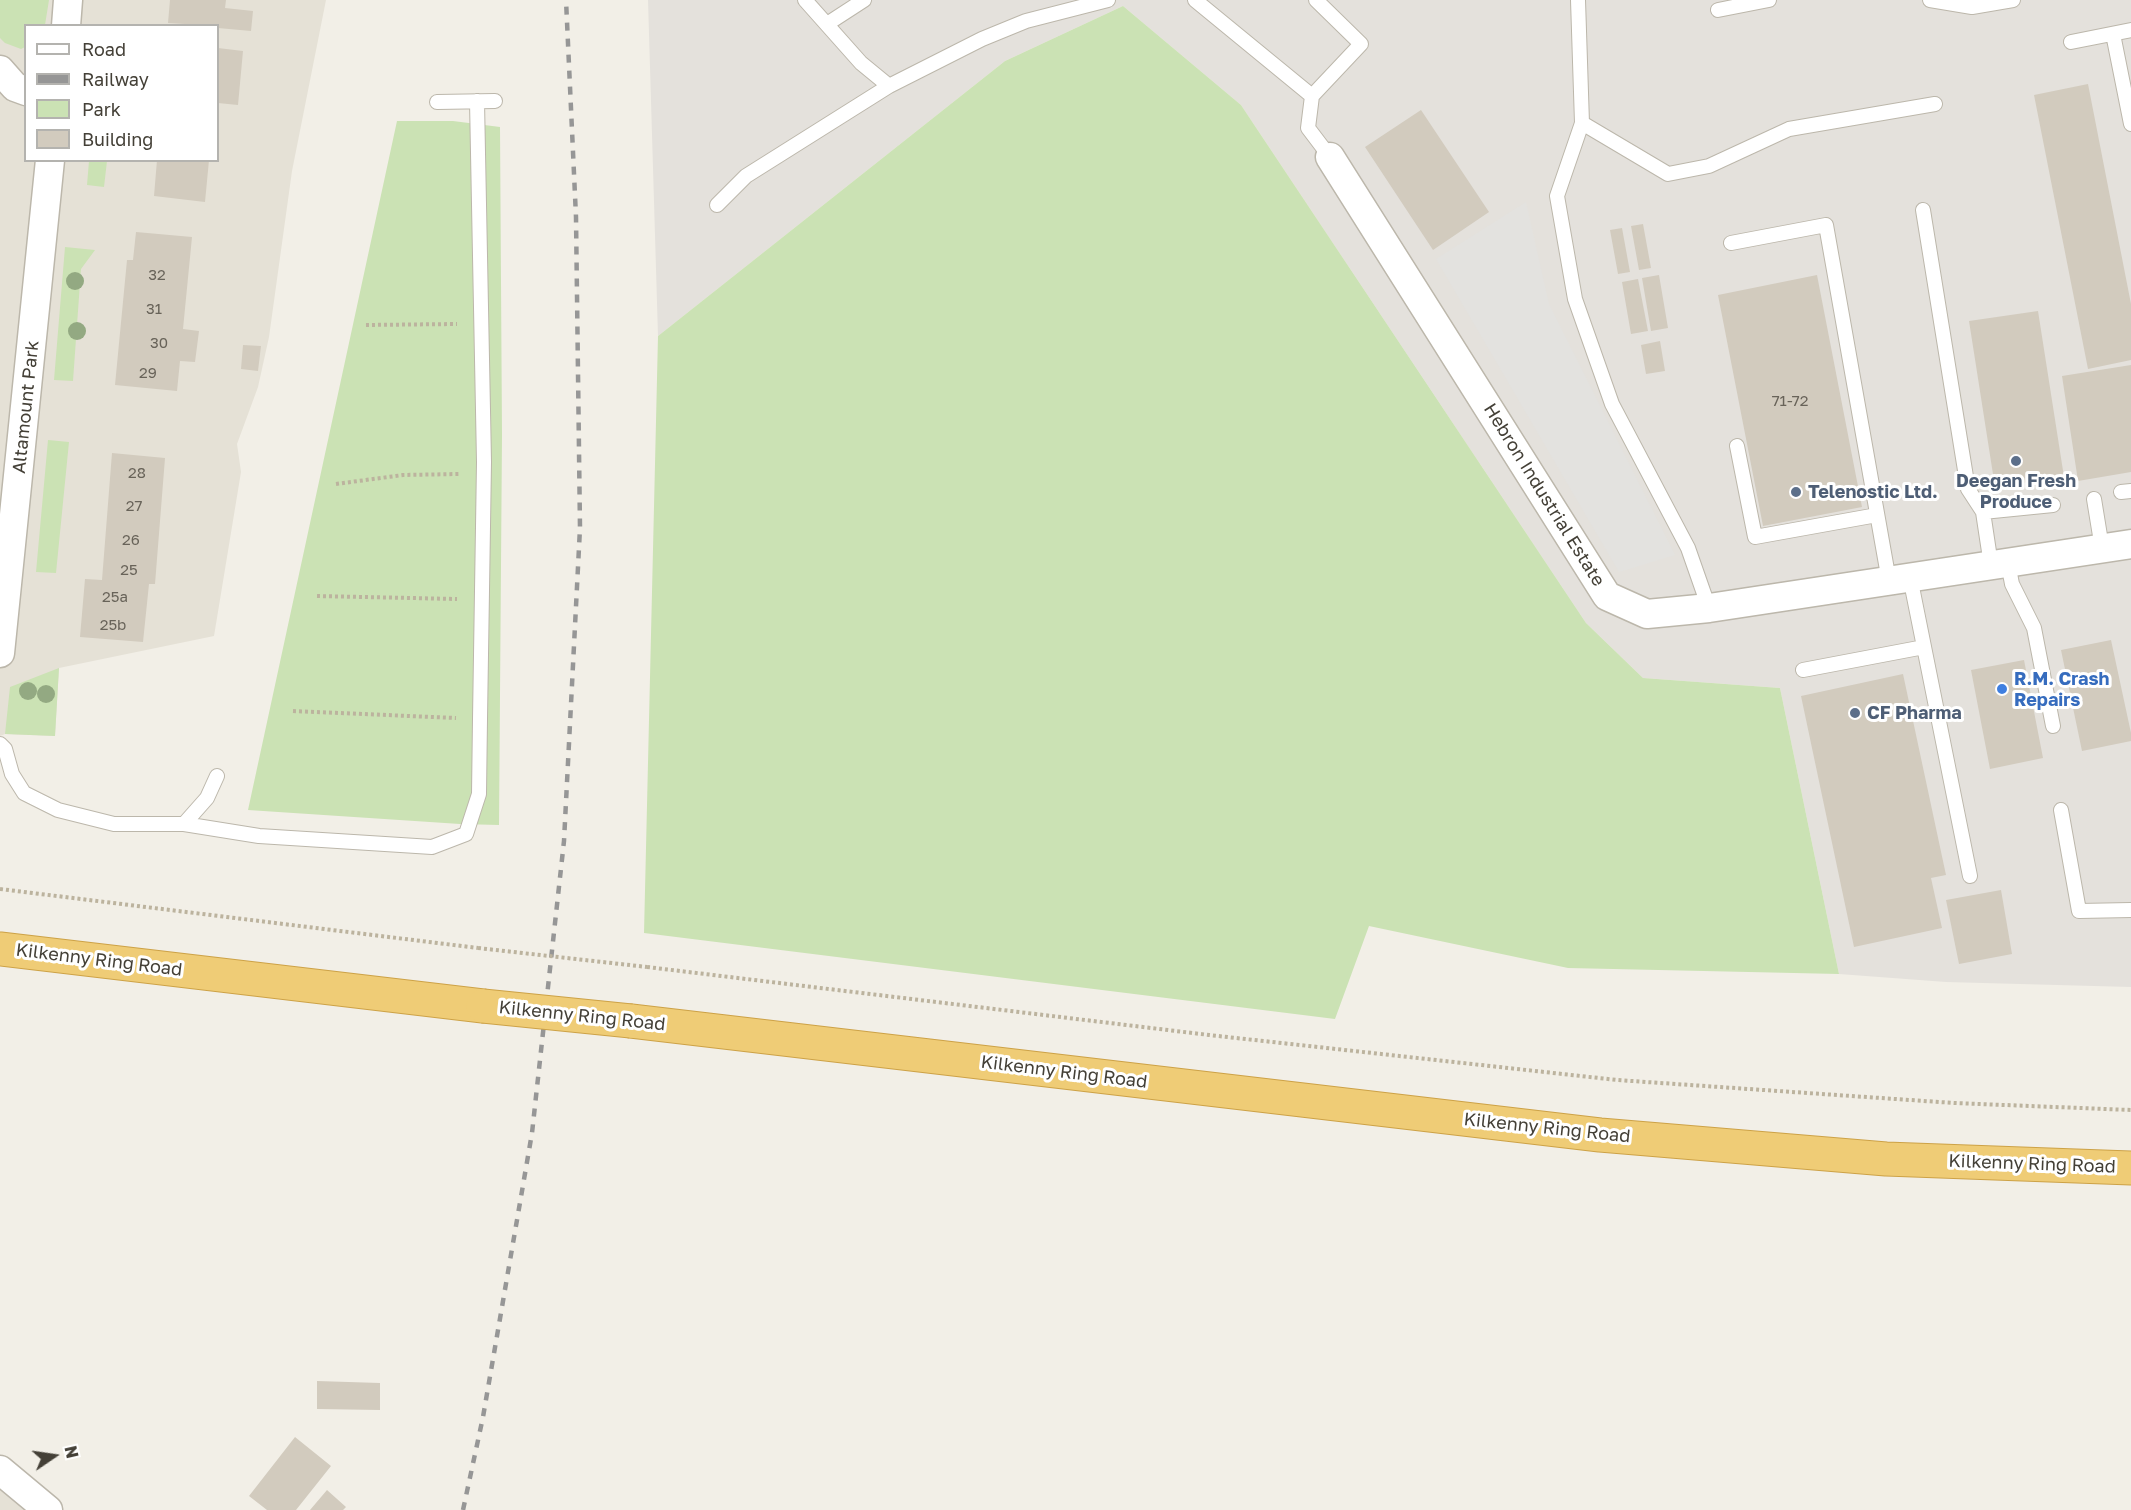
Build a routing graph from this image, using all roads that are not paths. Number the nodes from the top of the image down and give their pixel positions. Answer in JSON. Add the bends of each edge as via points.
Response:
{"nodes":[{"id":1,"x":68,"y":0,"type":"edge"},
{"id":2,"x":805,"y":0,"type":"edge"},
{"id":3,"x":864,"y":0,"type":"edge"},
{"id":4,"x":1108,"y":0,"type":"edge"},
{"id":5,"x":1195,"y":0,"type":"edge"},
{"id":6,"x":1316,"y":0,"type":"edge"},
{"id":7,"x":1578,"y":0,"type":"edge"},
{"id":8,"x":1770,"y":0,"type":"edge"},
{"id":9,"x":1930,"y":0,"type":"edge"},
{"id":10,"x":2013,"y":0,"type":"edge"},
{"id":11,"x":1718,"y":10,"type":"dead end"},
{"id":12,"x":66,"y":24,"type":"edge"},
{"id":13,"x":827,"y":24,"type":"junction"},
{"id":14,"x":2131,"y":30,"type":"edge"},
{"id":15,"x":2113,"y":34,"type":"junction"},
{"id":16,"x":2071,"y":42,"type":"dead end"},
{"id":17,"x":0,"y":70,"type":"edge"},
{"id":18,"x":889,"y":86,"type":"junction"},
{"id":19,"x":24,"y":90,"type":"edge"},
{"id":20,"x":1312,"y":96,"type":"junction"},
{"id":21,"x":477,"y":101,"type":"junction"},
{"id":22,"x":495,"y":101,"type":"dead end"},
{"id":23,"x":436,"y":102,"type":"dead end"},
{"id":24,"x":1935,"y":104,"type":"dead end"},
{"id":25,"x":1582,"y":123,"type":"junction"},
{"id":26,"x":2131,"y":124,"type":"edge"},
{"id":27,"x":1330,"y":157,"type":"joint"},
{"id":28,"x":50,"y":162,"type":"edge"},
{"id":29,"x":717,"y":205,"type":"dead end"},
{"id":30,"x":1923,"y":210,"type":"dead end"},
{"id":31,"x":1731,"y":243,"type":"dead end"},
{"id":32,"x":1737,"y":446,"type":"dead end"},
{"id":33,"x":2094,"y":499,"type":"dead end"},
{"id":34,"x":2053,"y":504,"type":"dead end"},
{"id":35,"x":1983,"y":512,"type":"junction"},
{"id":36,"x":1877,"y":515,"type":"junction"},
{"id":37,"x":2131,"y":544,"type":"edge"},
{"id":38,"x":2102,"y":548,"type":"junction"},
{"id":39,"x":2000,"y":564,"type":"junction"},
{"id":40,"x":1900,"y":579,"type":"junction"},
{"id":41,"x":1709,"y":608,"type":"junction"},
{"id":42,"x":1924,"y":647,"type":"junction"},
{"id":43,"x":0,"y":653,"type":"edge"},
{"id":44,"x":1803,"y":670,"type":"dead end"},
{"id":45,"x":2053,"y":726,"type":"dead end"},
{"id":46,"x":0,"y":744,"type":"edge"},
{"id":47,"x":217,"y":776,"type":"dead end"},
{"id":48,"x":2061,"y":810,"type":"dead end"},
{"id":49,"x":184,"y":824,"type":"junction"},
{"id":50,"x":1970,"y":876,"type":"dead end"},
{"id":51,"x":2131,"y":910,"type":"edge"},
{"id":52,"x":0,"y":949,"type":"edge"},
{"id":53,"x":2131,"y":1168,"type":"edge"},
{"id":54,"x":0,"y":1470,"type":"edge"},
{"id":55,"x":48,"y":1510,"type":"edge"}],
"edges":[{"from":1,"to":12,"type":"street"},
{"from":2,"to":13,"type":"lane"},
{"from":3,"to":13,"type":"lane"},
{"from":4,"to":18,"type":"lane","via":[[1026,21]]},
{"from":5,"to":20,"type":"lane"},
{"from":6,"to":20,"type":"lane","via":[[1361,44]]},
{"from":7,"to":25,"type":"lane"},
{"from":8,"to":11,"type":"lane"},
{"from":9,"to":10,"type":"lane","via":[[1972,7]]},
{"from":13,"to":18,"type":"lane","via":[[861,63]]},
{"from":14,"to":15,"type":"lane"},
{"from":15,"to":16,"type":"lane"},
{"from":15,"to":26,"type":"lane"},
{"from":17,"to":19,"type":"street","via":[[15,87]]},
{"from":18,"to":29,"type":"lane","via":[[746,176]]},
{"from":20,"to":27,"type":"lane","via":[[1308,128]]},
{"from":21,"to":22,"type":"lane"},
{"from":21,"to":23,"type":"lane"},
{"from":21,"to":49,"type":"lane","via":[[484,474],[479,794],[466,834],[432,847],[259,836]]},
{"from":24,"to":25,"type":"lane","via":[[1789,129],[1709,166],[1668,174]]},
{"from":25,"to":41,"type":"lane","via":[[1557,196],[1575,299],[1612,404],[1688,548]]},
{"from":27,"to":41,"type":"street","name":"Hebron Industrial Estate","via":[[1607,596],[1647,614]]},
{"from":28,"to":43,"type":"street","name":"Altamount Park"},
{"from":30,"to":35,"type":"lane","via":[[1968,489]]},
{"from":31,"to":36,"type":"lane","via":[[1826,225]]},
{"from":32,"to":36,"type":"lane","via":[[1755,537]]},
{"from":33,"to":38,"type":"lane"},
{"from":34,"to":35,"type":"lane"},
{"from":35,"to":39,"type":"lane"},
{"from":36,"to":40,"type":"lane"},
{"from":37,"to":38,"type":"street","name":"Hebron Industrial Estate"},
{"from":38,"to":39,"type":"street","name":"Hebron Industrial Estate"},
{"from":39,"to":40,"type":"street","name":"Hebron Industrial Estate"},
{"from":39,"to":45,"type":"lane","via":[[2034,628]]},
{"from":40,"to":41,"type":"street","name":"Hebron Industrial Estate"},
{"from":40,"to":42,"type":"lane"},
{"from":42,"to":44,"type":"lane"},
{"from":42,"to":50,"type":"lane"},
{"from":46,"to":49,"type":"lane","via":[[24,793],[58,810],[114,824]]},
{"from":47,"to":49,"type":"lane","via":[[207,798]]},
{"from":48,"to":51,"type":"lane","via":[[2079,911]]},
{"from":52,"to":53,"type":"highway","name":"Kilkenny Ring Road","bridge":true,"via":[[1600,1135],[1886,1158]]},
{"from":54,"to":55,"type":"street"}]}
